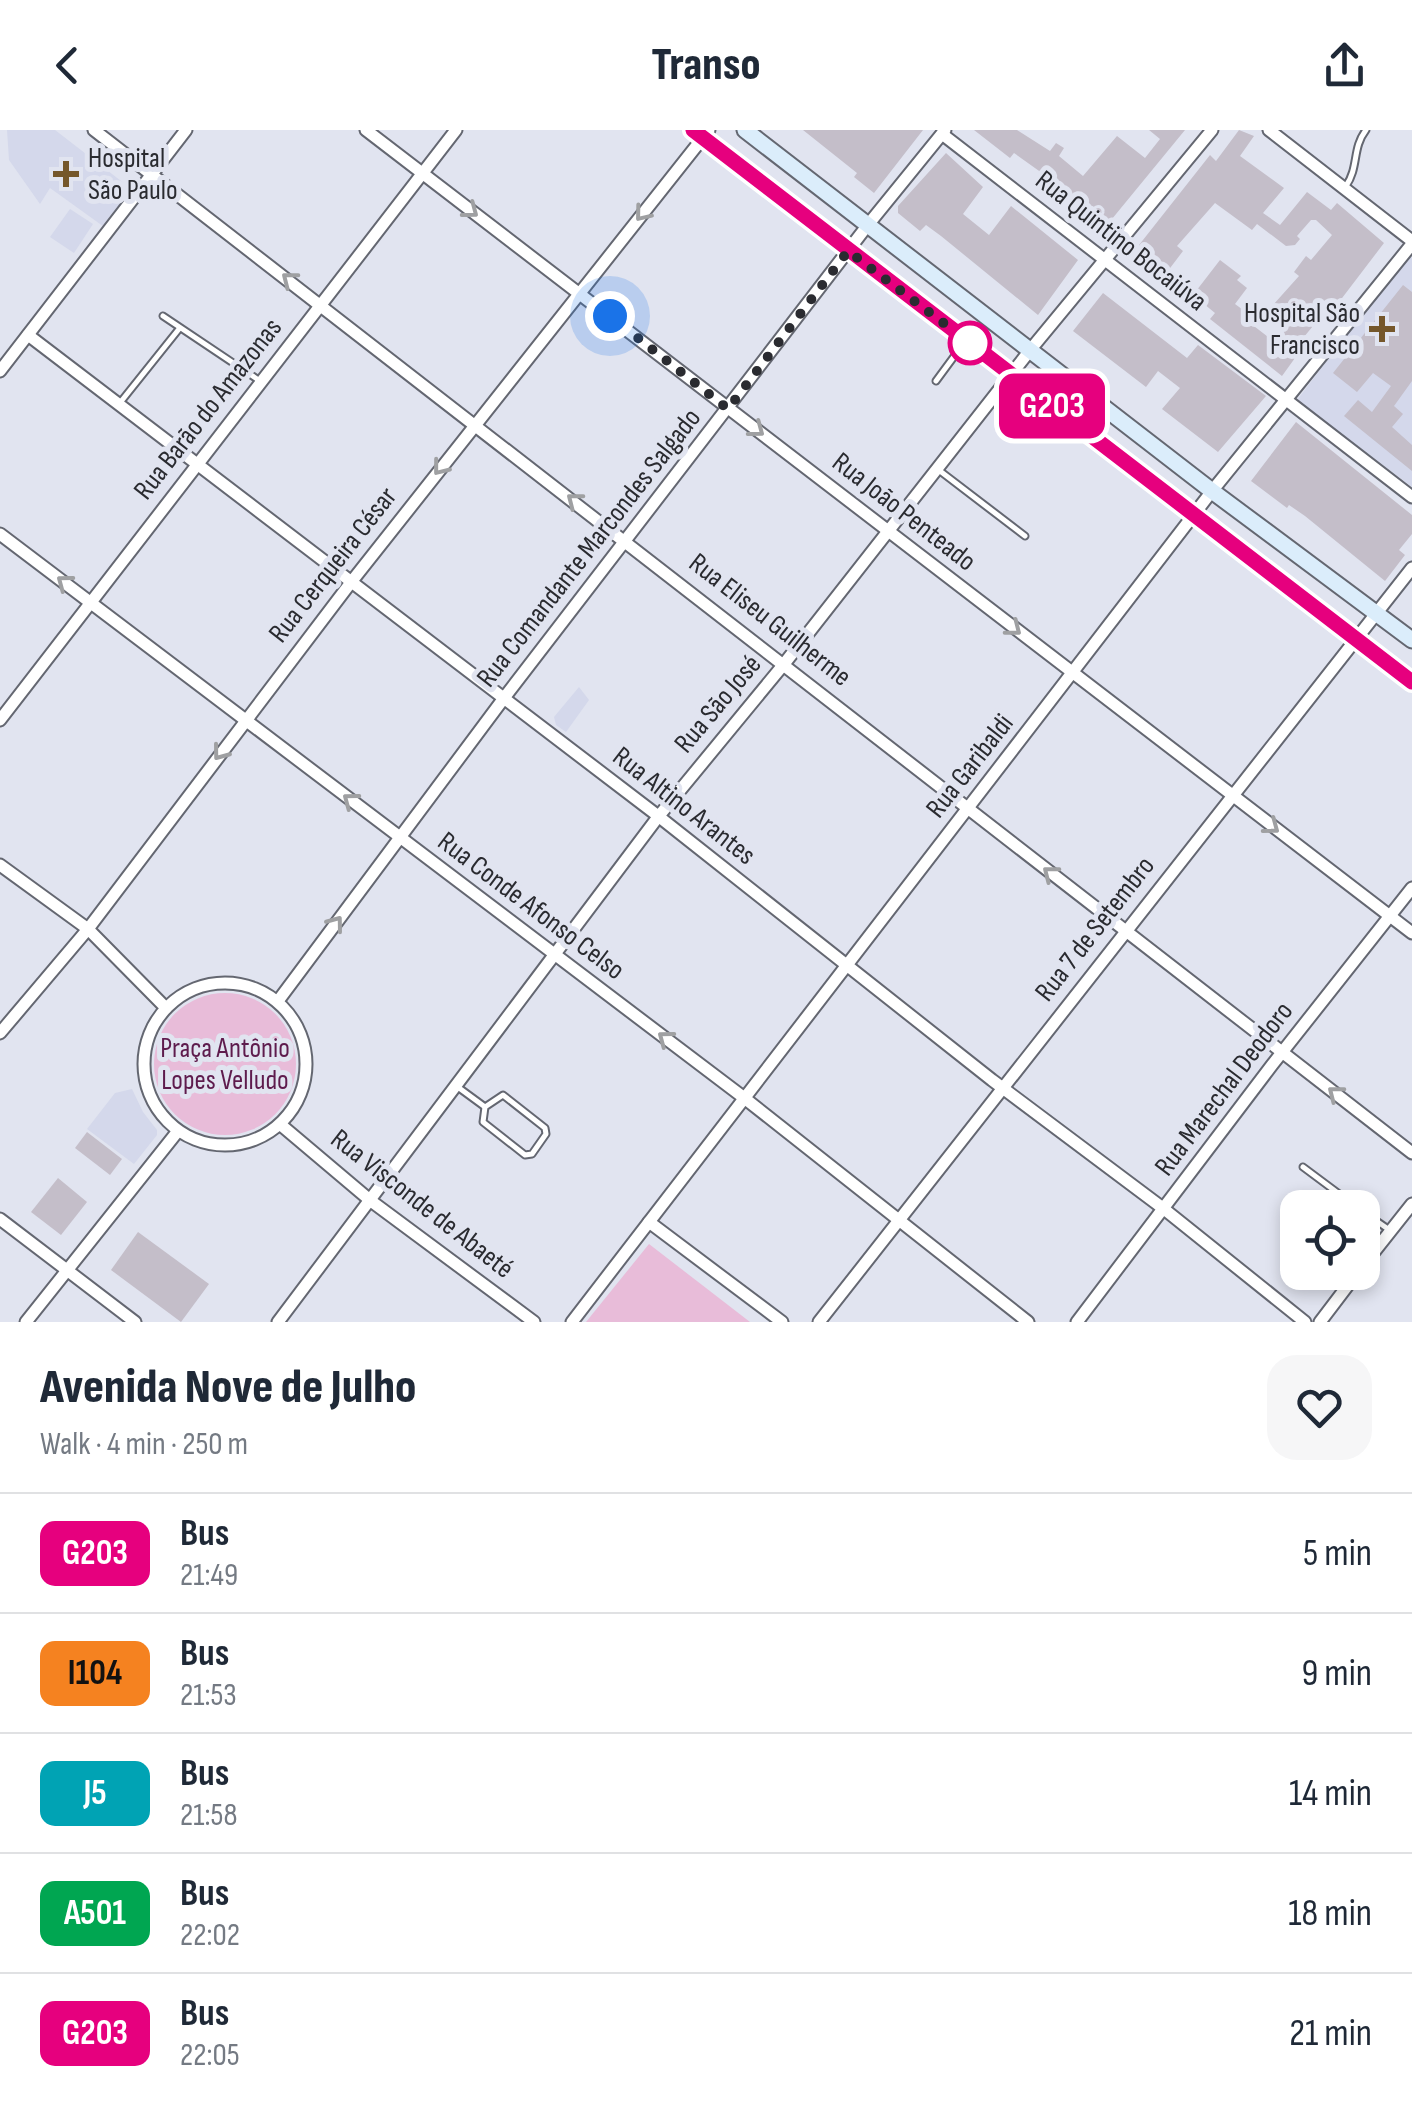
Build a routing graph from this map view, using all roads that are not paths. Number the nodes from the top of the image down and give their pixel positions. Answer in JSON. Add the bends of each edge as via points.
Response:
{"nodes":[{"id":1,"x":94,"y":130,"type":"edge"},
{"id":2,"x":186,"y":130,"type":"edge"},
{"id":3,"x":366,"y":130,"type":"edge"},
{"id":4,"x":456,"y":130,"type":"edge"},
{"id":5,"x":745,"y":130,"type":"edge"},
{"id":6,"x":1212,"y":130,"type":"edge"},
{"id":7,"x":1269,"y":130,"type":"edge"},
{"id":8,"x":1366,"y":130,"type":"edge"},
{"id":9,"x":702,"y":132,"type":"edge"},
{"id":10,"x":944,"y":132,"type":"edge"},
{"id":11,"x":152,"y":174,"type":"junction"},
{"id":12,"x":422,"y":174,"type":"junction"},
{"id":13,"x":1344,"y":188,"type":"junction"},
{"id":14,"x":867,"y":226,"type":"junction"},
{"id":15,"x":1412,"y":242,"type":"edge"},
{"id":16,"x":848,"y":251,"type":"junction"},
{"id":17,"x":1104,"y":260,"type":"junction"},
{"id":18,"x":580,"y":292,"type":"junction"},
{"id":19,"x":320,"y":303,"type":"junction"},
{"id":20,"x":163,"y":316,"type":"dead end"},
{"id":21,"x":179,"y":329,"type":"junction"},
{"id":22,"x":28,"y":336,"type":"junction"},
{"id":23,"x":966,"y":340,"type":"junction"},
{"id":24,"x":1031,"y":349,"type":"junction"},
{"id":25,"x":0,"y":372,"type":"edge"},
{"id":26,"x":1011,"y":374,"type":"junction"},
{"id":27,"x":260,"y":381,"type":"junction"},
{"id":28,"x":936,"y":381,"type":"dead end"},
{"id":29,"x":1285,"y":398,"type":"junction"},
{"id":30,"x":119,"y":404,"type":"junction"},
{"id":31,"x":728,"y":409,"type":"junction"},
{"id":32,"x":475,"y":424,"type":"junction"},
{"id":33,"x":197,"y":463,"type":"junction"},
{"id":34,"x":938,"y":469,"type":"junction"},
{"id":35,"x":1212,"y":490,"type":"junction"},
{"id":36,"x":1412,"y":496,"type":"edge"},
{"id":37,"x":1192,"y":516,"type":"junction"},
{"id":38,"x":890,"y":531,"type":"junction"},
{"id":39,"x":0,"y":534,"type":"edge"},
{"id":40,"x":1025,"y":536,"type":"dead end"},
{"id":41,"x":627,"y":541,"type":"junction"},
{"id":42,"x":1412,"y":568,"type":"edge"},
{"id":43,"x":352,"y":581,"type":"junction"},
{"id":44,"x":91,"y":602,"type":"junction"},
{"id":45,"x":1376,"y":612,"type":"junction"},
{"id":46,"x":1355,"y":639,"type":"junction"},
{"id":47,"x":1412,"y":640,"type":"edge"},
{"id":48,"x":784,"y":664,"type":"junction"},
{"id":49,"x":1072,"y":675,"type":"junction"},
{"id":50,"x":1412,"y":682,"type":"edge"},
{"id":51,"x":504,"y":698,"type":"junction"},
{"id":52,"x":0,"y":720,"type":"edge"},
{"id":53,"x":246,"y":720,"type":"junction"},
{"id":54,"x":1231,"y":796,"type":"junction"},
{"id":55,"x":969,"y":809,"type":"junction"},
{"id":56,"x":658,"y":816,"type":"junction"},
{"id":57,"x":399,"y":838,"type":"junction"},
{"id":58,"x":0,"y":865,"type":"edge"},
{"id":59,"x":1144,"y":870,"type":"dead end"},
{"id":60,"x":1412,"y":888,"type":"edge"},
{"id":61,"x":1390,"y":916,"type":"junction"},
{"id":62,"x":1109,"y":920,"type":"junction"},
{"id":63,"x":88,"y":929,"type":"junction"},
{"id":64,"x":1124,"y":931,"type":"junction"},
{"id":65,"x":1412,"y":934,"type":"edge"},
{"id":66,"x":553,"y":955,"type":"junction"},
{"id":67,"x":848,"y":964,"type":"junction"},
{"id":68,"x":278,"y":1001,"type":"junction"},
{"id":69,"x":166,"y":1008,"type":"junction"},
{"id":70,"x":0,"y":1033,"type":"edge"},
{"id":71,"x":1282,"y":1052,"type":"junction"},
{"id":72,"x":454,"y":1085,"type":"junction"},
{"id":73,"x":1002,"y":1087,"type":"junction"},
{"id":74,"x":744,"y":1096,"type":"junction"},
{"id":75,"x":485,"y":1106,"type":"junction"},
{"id":76,"x":281,"y":1124,"type":"junction"},
{"id":77,"x":178,"y":1131,"type":"junction"},
{"id":78,"x":1412,"y":1153,"type":"edge"},
{"id":79,"x":1303,"y":1167,"type":"dead end"},
{"id":80,"x":1334,"y":1190,"type":"edge"},
{"id":81,"x":371,"y":1201,"type":"junction"},
{"id":82,"x":1412,"y":1204,"type":"edge"},
{"id":83,"x":1164,"y":1209,"type":"junction"},
{"id":84,"x":0,"y":1218,"type":"edge"},
{"id":85,"x":898,"y":1219,"type":"junction"},
{"id":86,"x":649,"y":1222,"type":"junction"},
{"id":87,"x":1380,"y":1224,"type":"edge"},
{"id":88,"x":1390,"y":1231,"type":"junction"},
{"id":89,"x":1380,"y":1244,"type":"edge"},
{"id":90,"x":68,"y":1269,"type":"junction"},
{"id":91,"x":1345,"y":1290,"type":"edge"},
{"id":92,"x":26,"y":1322,"type":"edge"},
{"id":93,"x":135,"y":1322,"type":"edge"},
{"id":94,"x":278,"y":1322,"type":"edge"},
{"id":95,"x":534,"y":1322,"type":"edge"},
{"id":96,"x":572,"y":1322,"type":"edge"},
{"id":97,"x":782,"y":1322,"type":"edge"},
{"id":98,"x":819,"y":1322,"type":"edge"},
{"id":99,"x":1028,"y":1322,"type":"edge"},
{"id":100,"x":1077,"y":1322,"type":"edge"},
{"id":101,"x":1305,"y":1322,"type":"edge"},
{"id":102,"x":1320,"y":1322,"type":"edge"}],
"edges":[{"from":1,"to":11,"type":"street","name":"Rua Eliseu Guilherme"},
{"from":2,"to":11,"type":"street"},
{"from":3,"to":12,"type":"street","name":"Rua João Penteado"},
{"from":4,"to":12,"type":"street","name":"Rua Barão do Amazonas"},
{"from":5,"to":14,"type":"main road"},
{"from":6,"to":17,"type":"street","name":"Rua São José"},
{"from":7,"to":13,"type":"street"},
{"from":8,"to":13,"type":"lane","via":[[1356,142],[1355,170]]},
{"from":9,"to":16,"type":"main road"},
{"from":9,"to":18,"type":"street","name":"Rua Cerqueira César","one_way":true},
{"from":10,"to":14,"type":"street","name":"Rua Comandante Marcondes Salgado"},
{"from":10,"to":17,"type":"street","name":"Rua Quintino Bocaiúva"},
{"from":19,"to":11,"type":"street","name":"Rua Eliseu Guilherme","one_way":true},
{"from":11,"to":22,"type":"street"},
{"from":12,"to":18,"type":"street","name":"Rua João Penteado","one_way":true},
{"from":12,"to":19,"type":"street","name":"Rua Barão do Amazonas"},
{"from":13,"to":15,"type":"street"},
{"from":14,"to":16,"type":"street","name":"Rua Comandante Marcondes Salgado"},
{"from":14,"to":24,"type":"main road"},
{"from":15,"to":29,"type":"street","name":"Rua Garibaldi"},
{"from":16,"to":23,"type":"main road"},
{"from":16,"to":31,"type":"street","name":"Rua Comandante Marcondes Salgado"},
{"from":17,"to":24,"type":"street","name":"Rua São José"},
{"from":17,"to":29,"type":"street","name":"Rua Quintino Bocaiúva"},
{"from":18,"to":31,"type":"street","name":"Rua João Penteado"},
{"from":18,"to":32,"type":"street","name":"Rua Cerqueira César"},
{"from":19,"to":27,"type":"street","name":"Rua Barão do Amazonas"},
{"from":19,"to":32,"type":"street","name":"Rua Eliseu Guilherme"},
{"from":20,"to":21,"type":"lane"},
{"from":21,"to":27,"type":"lane"},
{"from":21,"to":30,"type":"lane"},
{"from":22,"to":25,"type":"street"},
{"from":22,"to":30,"type":"street","name":"Rua Altino Arantes"},
{"from":23,"to":26,"type":"main road"},
{"from":23,"to":28,"type":"lane"},
{"from":24,"to":26,"type":"street","name":"Rua São José"},
{"from":24,"to":35,"type":"main road"},
{"from":26,"to":34,"type":"street","name":"Rua São José"},
{"from":26,"to":37,"type":"main road"},
{"from":27,"to":33,"type":"street","name":"Rua Barão do Amazonas"},
{"from":29,"to":35,"type":"street","name":"Rua Garibaldi"},
{"from":29,"to":36,"type":"street","name":"Rua Quintino Bocaiúva"},
{"from":30,"to":33,"type":"street","name":"Rua Altino Arantes"},
{"from":31,"to":38,"type":"street","name":"Rua João Penteado","one_way":true},
{"from":31,"to":41,"type":"street","name":"Rua Comandante Marcondes Salgado"},
{"from":41,"to":32,"type":"street","name":"Rua Eliseu Guilherme","one_way":true},
{"from":32,"to":43,"type":"street","name":"Rua Cerqueira César","one_way":true},
{"from":33,"to":43,"type":"street","name":"Rua Altino Arantes"},
{"from":33,"to":44,"type":"street","name":"Rua Barão do Amazonas"},
{"from":34,"to":38,"type":"street","name":"Rua São José"},
{"from":34,"to":40,"type":"lane"},
{"from":35,"to":37,"type":"street","name":"Rua Garibaldi"},
{"from":35,"to":45,"type":"main road"},
{"from":37,"to":46,"type":"main road"},
{"from":37,"to":49,"type":"street","name":"Rua Garibaldi"},
{"from":38,"to":48,"type":"street","name":"Rua São José"},
{"from":38,"to":49,"type":"street","name":"Rua João Penteado","one_way":true},
{"from":44,"to":39,"type":"street","name":"Rua Conde Afonso Celso","one_way":true},
{"from":41,"to":48,"type":"street","name":"Rua Eliseu Guilherme"},
{"from":41,"to":51,"type":"street","name":"Rua Comandante Marcondes Salgado"},
{"from":42,"to":45,"type":"street","name":"Rua 7 de Setembro"},
{"from":43,"to":51,"type":"street","name":"Rua Altino Arantes"},
{"from":43,"to":53,"type":"street","name":"Rua Cerqueira César"},
{"from":44,"to":52,"type":"street","name":"Rua Barão do Amazonas"},
{"from":44,"to":53,"type":"street","name":"Rua Conde Afonso Celso"},
{"from":45,"to":46,"type":"street","name":"Rua 7 de Setembro"},
{"from":45,"to":47,"type":"main road"},
{"from":46,"to":50,"type":"main road"},
{"from":46,"to":54,"type":"street","name":"Rua 7 de Setembro"},
{"from":48,"to":55,"type":"street","name":"Rua Eliseu Guilherme"},
{"from":48,"to":56,"type":"street","name":"Rua São José"},
{"from":49,"to":54,"type":"street","name":"Rua João Penteado"},
{"from":49,"to":55,"type":"street","name":"Rua Garibaldi"},
{"from":51,"to":56,"type":"street","name":"Rua Altino Arantes"},
{"from":51,"to":57,"type":"street","name":"Rua Comandante Marcondes Salgado"},
{"from":57,"to":53,"type":"street","name":"Rua Conde Afonso Celso","one_way":true},
{"from":53,"to":63,"type":"street","name":"Rua Cerqueira César","one_way":true},
{"from":54,"to":61,"type":"street","name":"Rua João Penteado","one_way":true},
{"from":54,"to":64,"type":"street","name":"Rua 7 de Setembro"},
{"from":62,"to":55,"type":"street","name":"Rua Eliseu Guilherme","one_way":true},
{"from":55,"to":67,"type":"street","name":"Rua Garibaldi"},
{"from":56,"to":66,"type":"street","name":"Rua São José"},
{"from":56,"to":67,"type":"street","name":"Rua Altino Arantes"},
{"from":57,"to":66,"type":"street","name":"Rua Conde Afonso Celso"},
{"from":68,"to":57,"type":"street","name":"Rua Comandante Marcondes Salgado","one_way":true},
{"from":58,"to":63,"type":"street"},
{"from":59,"to":62,"type":"lane"},
{"from":60,"to":61,"type":"street","name":"Rua Marechal Deodoro"},
{"from":61,"to":65,"type":"street","name":"Rua João Penteado"},
{"from":61,"to":71,"type":"street","name":"Rua Marechal Deodoro"},
{"from":62,"to":64,"type":"street","name":"Rua Eliseu Guilherme"},
{"from":63,"to":69,"type":"street"},
{"from":63,"to":70,"type":"street","name":"Rua Cerqueira César"},
{"from":64,"to":71,"type":"street","name":"Rua Eliseu Guilherme"},
{"from":64,"to":73,"type":"street","name":"Rua 7 de Setembro"},
{"from":66,"to":72,"type":"street","name":"Rua São José"},
{"from":74,"to":66,"type":"street","name":"Rua Conde Afonso Celso","one_way":true},
{"from":67,"to":73,"type":"street","name":"Rua Altino Arantes"},
{"from":67,"to":74,"type":"street","name":"Rua Garibaldi"},
{"from":68,"to":69,"type":"street","via":[[245,986],[209,984]]},
{"from":68,"to":76,"type":"street","via":[[294,1018],[308,1062],[296,1106]]},
{"from":69,"to":77,"type":"street","via":[[145,1048],[144,1071],[149,1094]]},
{"from":78,"to":71,"type":"street","name":"Rua Eliseu Guilherme","one_way":true},
{"from":71,"to":83,"type":"street","name":"Rua Marechal Deodoro"},
{"from":72,"to":75,"type":"lane"},
{"from":72,"to":81,"type":"street","name":"Rua São José"},
{"from":73,"to":83,"type":"street","name":"Rua Altino Arantes"},
{"from":73,"to":85,"type":"street","name":"Rua 7 de Setembro"},
{"from":74,"to":85,"type":"street","name":"Rua Conde Afonso Celso"},
{"from":74,"to":86,"type":"street","name":"Rua Garibaldi"},
{"from":75,"to":75,"type":"lane","via":[[486,1125],[532,1154],[545,1128],[503,1095]]},
{"from":76,"to":77,"type":"street","via":[[258,1140],[231,1146]]},
{"from":76,"to":81,"type":"street","name":"Rua Visconde de Abaeté"},
{"from":77,"to":90,"type":"street"},
{"from":79,"to":80,"type":"lane"},
{"from":81,"to":94,"type":"street","name":"Rua São José"},
{"from":81,"to":95,"type":"street","name":"Rua Visconde de Abaeté"},
{"from":82,"to":88,"type":"street"},
{"from":83,"to":100,"type":"street","name":"Rua Marechal Deodoro"},
{"from":83,"to":101,"type":"street","name":"Rua Altino Arantes"},
{"from":84,"to":90,"type":"street"},
{"from":85,"to":98,"type":"street","name":"Rua 7 de Setembro"},
{"from":85,"to":99,"type":"street","name":"Rua Conde Afonso Celso"},
{"from":86,"to":96,"type":"street","name":"Rua Garibaldi"},
{"from":86,"to":97,"type":"street"},
{"from":87,"to":88,"type":"lane"},
{"from":88,"to":89,"type":"street"},
{"from":90,"to":92,"type":"street"},
{"from":90,"to":93,"type":"street"},
{"from":91,"to":102,"type":"street"}]}
